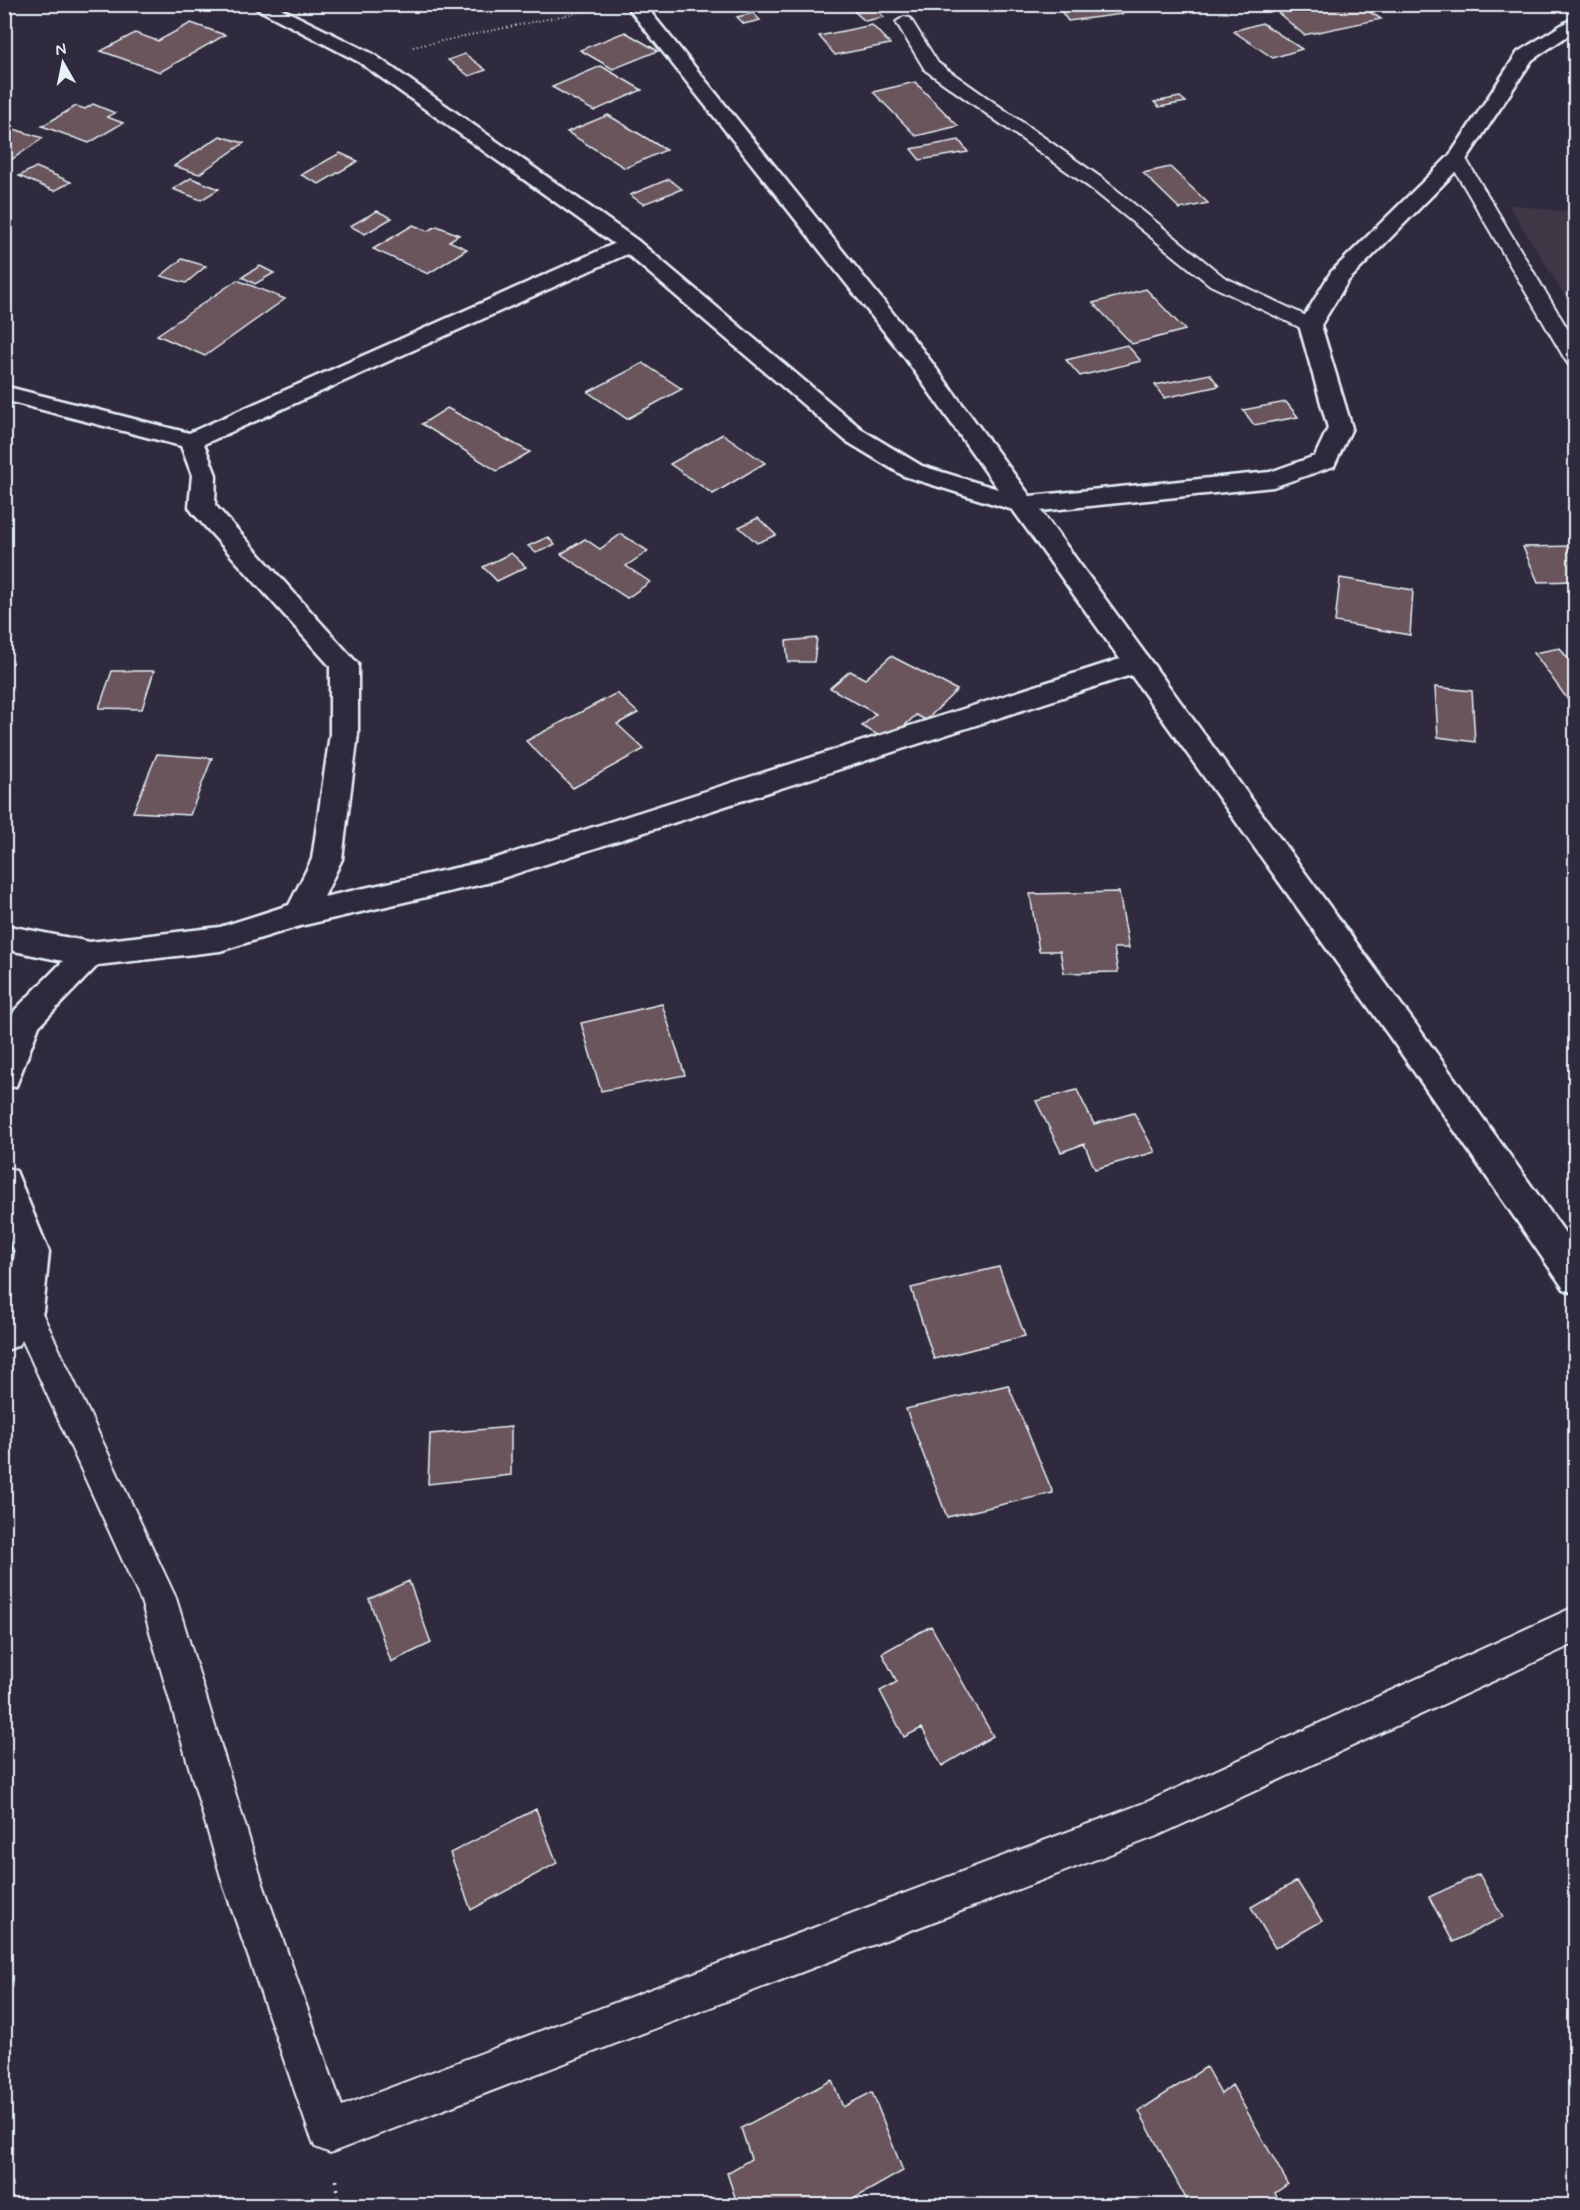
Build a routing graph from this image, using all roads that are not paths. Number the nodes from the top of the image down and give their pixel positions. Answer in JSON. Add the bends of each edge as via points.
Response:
{"nodes":[{"id":1,"x":257,"y":4,"type":"edge"},
{"id":2,"x":634,"y":4,"type":"edge"},
{"id":3,"x":1575,"y":21,"type":"edge"},
{"id":4,"x":904,"y":22,"type":"dead end"},
{"id":5,"x":1457,"y":159,"type":"junction"},
{"id":6,"x":629,"y":245,"type":"junction"},
{"id":7,"x":1310,"y":325,"type":"junction"},
{"id":8,"x":1575,"y":361,"type":"edge"},
{"id":9,"x":4,"y":393,"type":"edge"},
{"id":10,"x":191,"y":441,"type":"junction"},
{"id":11,"x":1025,"y":505,"type":"junction"},
{"id":12,"x":1137,"y":663,"type":"junction"},
{"id":13,"x":300,"y":914,"type":"junction"},
{"id":14,"x":4,"y":937,"type":"edge"},
{"id":15,"x":90,"y":954,"type":"junction"},
{"id":16,"x":4,"y":1076,"type":"edge"},
{"id":17,"x":4,"y":1182,"type":"edge"},
{"id":18,"x":1575,"y":1278,"type":"edge"},
{"id":19,"x":15,"y":1323,"type":"edge"},
{"id":20,"x":1575,"y":1624,"type":"edge"}],
"edges":[{"from":1,"to":6,"type":"street","via":[[366,58]]},
{"from":2,"to":11,"type":"street","via":[[913,353]]},
{"from":3,"to":5,"type":"street","via":[[1525,56]]},
{"from":4,"to":7,"type":"lane","via":[[931,66],[1096,183],[1217,281]]},
{"from":5,"to":7,"type":"street","via":[[1339,277]]},
{"from":5,"to":8,"type":"lane"},
{"from":6,"to":10,"type":"street"},
{"from":6,"to":11,"type":"street","via":[[855,436],[913,471]]},
{"from":7,"to":11,"type":"street","via":[[1340,429],[1325,461],[1273,479]]},
{"from":9,"to":10,"type":"street"},
{"from":10,"to":13,"type":"street","via":[[204,476],[202,507],[344,664],[344,734],[327,859]]},
{"from":11,"to":12,"type":"street"},
{"from":12,"to":13,"type":"street","via":[[487,872]]},
{"from":12,"to":18,"type":"street","via":[[1403,1031]]},
{"from":13,"to":15,"type":"street","via":[[220,939]]},
{"from":14,"to":15,"type":"street"},
{"from":15,"to":16,"type":"street","via":[[26,1019]]},
{"from":17,"to":19,"type":"street","via":[[32,1252]]},
{"from":19,"to":20,"type":"lane","via":[[158,1598],[243,1884],[330,2132],[1157,1817]]}]}
